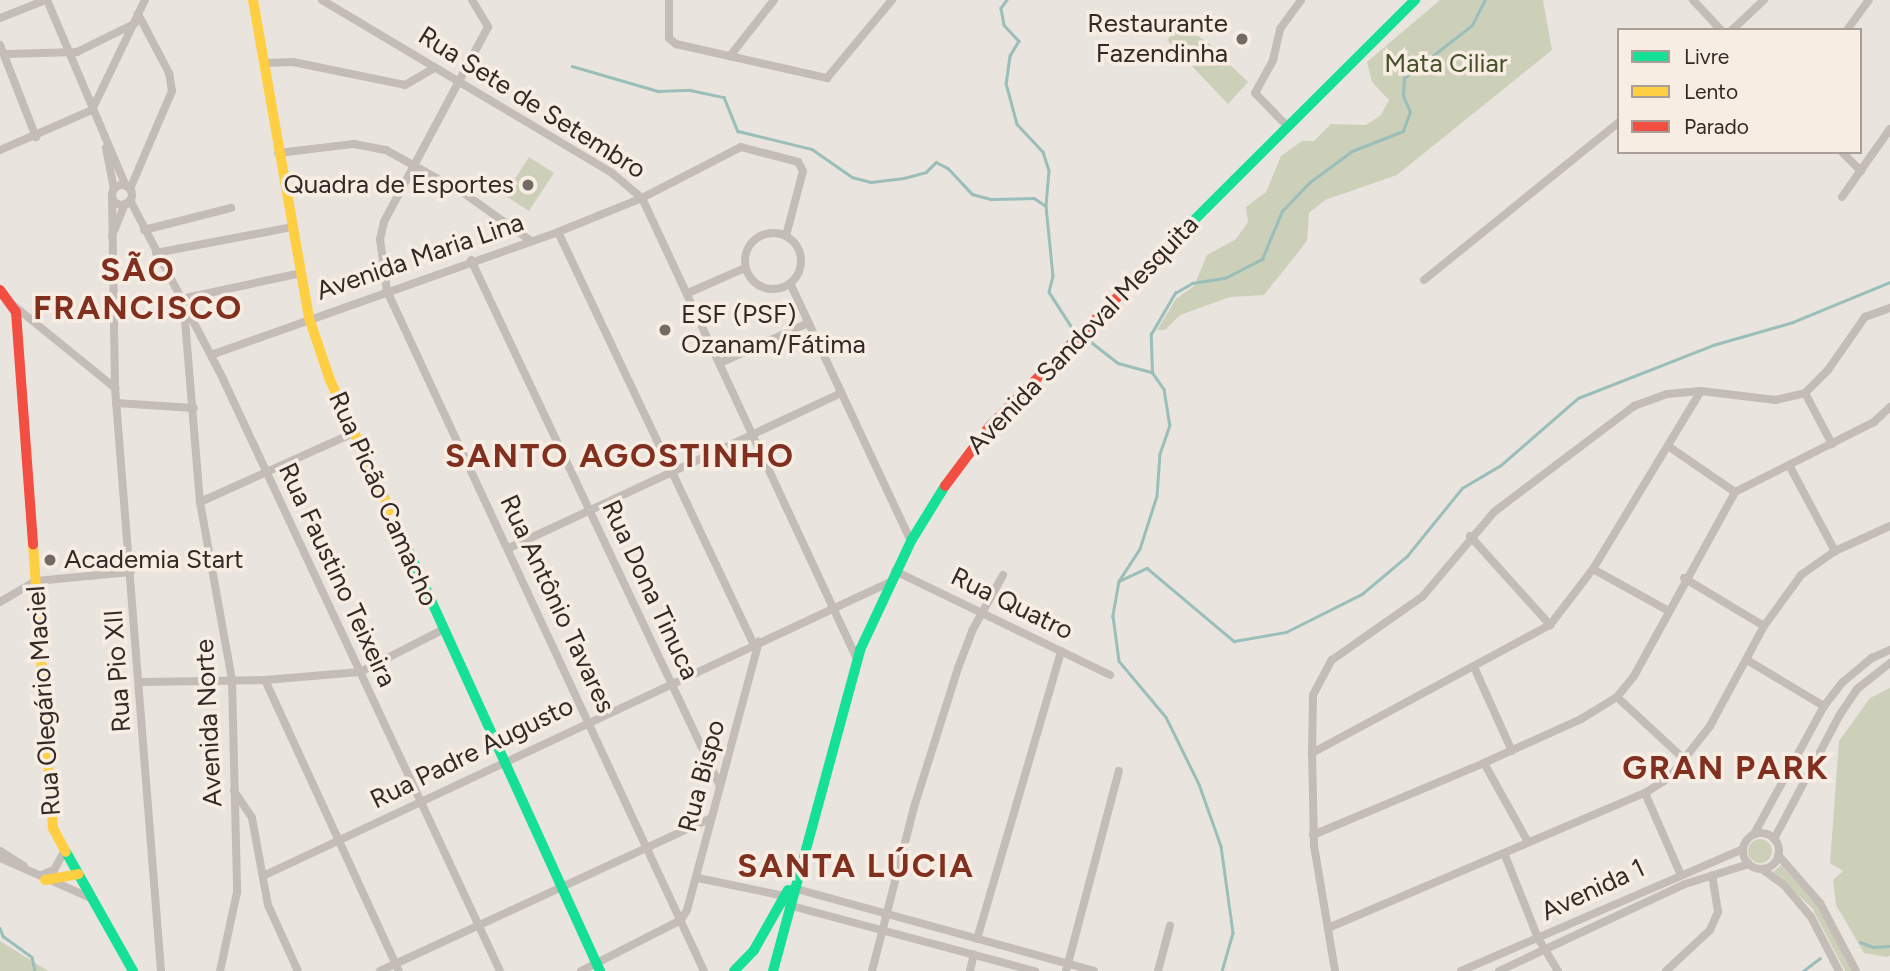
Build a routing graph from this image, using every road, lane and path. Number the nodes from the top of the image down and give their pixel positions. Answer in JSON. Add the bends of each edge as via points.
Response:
{"nodes":[{"id":1,"x":47,"y":0,"type":"edge"},
{"id":2,"x":145,"y":0,"type":"edge"},
{"id":3,"x":253,"y":0,"type":"edge"},
{"id":4,"x":323,"y":0,"type":"edge"},
{"id":5,"x":471,"y":0,"type":"edge"},
{"id":6,"x":669,"y":0,"type":"edge"},
{"id":7,"x":774,"y":0,"type":"edge"},
{"id":8,"x":892,"y":0,"type":"edge"},
{"id":9,"x":1301,"y":0,"type":"edge"},
{"id":10,"x":1415,"y":0,"type":"edge"},
{"id":11,"x":1693,"y":0,"type":"edge"},
{"id":12,"x":1764,"y":0,"type":"edge"},
{"id":13,"x":1869,"y":0,"type":"edge"},
{"id":14,"x":138,"y":14,"type":"junction"},
{"id":15,"x":0,"y":18,"type":"edge"},
{"id":16,"x":134,"y":24,"type":"junction"},
{"id":17,"x":1719,"y":28,"type":"edge"},
{"id":18,"x":1734,"y":28,"type":"edge"},
{"id":19,"x":1848,"y":28,"type":"edge"},
{"id":20,"x":0,"y":45,"type":"edge"},
{"id":21,"x":68,"y":53,"type":"junction"},
{"id":22,"x":7,"y":54,"type":"junction"},
{"id":23,"x":730,"y":55,"type":"junction"},
{"id":24,"x":264,"y":63,"type":"junction"},
{"id":25,"x":433,"y":69,"type":"junction"},
{"id":26,"x":456,"y":84,"type":"junction"},
{"id":27,"x":92,"y":110,"type":"junction"},
{"id":28,"x":1617,"y":124,"type":"edge"},
{"id":29,"x":1288,"y":127,"type":"junction"},
{"id":30,"x":1890,"y":129,"type":"edge"},
{"id":31,"x":36,"y":137,"type":"junction"},
{"id":32,"x":104,"y":138,"type":"junction"},
{"id":33,"x":0,"y":150,"type":"edge"},
{"id":34,"x":278,"y":153,"type":"junction"},
{"id":35,"x":1844,"y":154,"type":"edge"},
{"id":36,"x":413,"y":164,"type":"junction"},
{"id":37,"x":1861,"y":171,"type":"junction"},
{"id":38,"x":128,"y":188,"type":"junction"},
{"id":39,"x":113,"y":192,"type":"junction"},
{"id":40,"x":1842,"y":197,"type":"dead end"},
{"id":41,"x":642,"y":198,"type":"junction"},
{"id":42,"x":128,"y":202,"type":"junction"},
{"id":43,"x":231,"y":208,"type":"dead end"},
{"id":44,"x":292,"y":227,"type":"junction"},
{"id":45,"x":144,"y":230,"type":"junction"},
{"id":46,"x":558,"y":233,"type":"junction"},
{"id":47,"x":786,"y":236,"type":"junction"},
{"id":48,"x":531,"y":240,"type":"junction"},
{"id":49,"x":110,"y":242,"type":"junction"},
{"id":50,"x":156,"y":253,"type":"junction"},
{"id":51,"x":471,"y":260,"type":"junction"},
{"id":52,"x":746,"y":268,"type":"junction"},
{"id":53,"x":301,"y":273,"type":"junction"},
{"id":54,"x":1423,"y":280,"type":"dead end"},
{"id":55,"x":790,"y":283,"type":"junction"},
{"id":56,"x":0,"y":290,"type":"edge"},
{"id":57,"x":387,"y":291,"type":"junction"},
{"id":58,"x":688,"y":293,"type":"junction"},
{"id":59,"x":183,"y":302,"type":"junction"},
{"id":60,"x":13,"y":304,"type":"junction"},
{"id":61,"x":1890,"y":308,"type":"edge"},
{"id":62,"x":309,"y":318,"type":"junction"},
{"id":63,"x":808,"y":323,"type":"junction"},
{"id":64,"x":211,"y":355,"type":"junction"},
{"id":65,"x":720,"y":363,"type":"junction"},
{"id":66,"x":115,"y":388,"type":"junction"},
{"id":67,"x":1701,"y":391,"type":"junction"},
{"id":68,"x":1805,"y":393,"type":"junction"},
{"id":69,"x":840,"y":394,"type":"junction"},
{"id":70,"x":116,"y":403,"type":"junction"},
{"id":71,"x":1890,"y":407,"type":"edge"},
{"id":72,"x":194,"y":408,"type":"junction"},
{"id":73,"x":351,"y":434,"type":"junction"},
{"id":74,"x":753,"y":435,"type":"junction"},
{"id":75,"x":1832,"y":444,"type":"junction"},
{"id":76,"x":1668,"y":446,"type":"junction"},
{"id":77,"x":1789,"y":465,"type":"junction"},
{"id":78,"x":265,"y":471,"type":"junction"},
{"id":79,"x":671,"y":471,"type":"junction"},
{"id":80,"x":1735,"y":492,"type":"junction"},
{"id":81,"x":200,"y":502,"type":"junction"},
{"id":82,"x":589,"y":510,"type":"junction"},
{"id":83,"x":1890,"y":526,"type":"edge"},
{"id":84,"x":1470,"y":536,"type":"junction"},
{"id":85,"x":911,"y":541,"type":"junction"},
{"id":86,"x":509,"y":548,"type":"junction"},
{"id":87,"x":1835,"y":551,"type":"junction"},
{"id":88,"x":1593,"y":569,"type":"junction"},
{"id":89,"x":895,"y":571,"type":"junction"},
{"id":90,"x":131,"y":572,"type":"junction"},
{"id":91,"x":1003,"y":575,"type":"dead end"},
{"id":92,"x":1684,"y":578,"type":"junction"},
{"id":93,"x":36,"y":581,"type":"junction"},
{"id":94,"x":890,"y":582,"type":"junction"},
{"id":95,"x":0,"y":602,"type":"edge"},
{"id":96,"x":835,"y":606,"type":"junction"},
{"id":97,"x":1667,"y":611,"type":"junction"},
{"id":98,"x":981,"y":613,"type":"junction"},
{"id":99,"x":1550,"y":625,"type":"junction"},
{"id":100,"x":1764,"y":626,"type":"junction"},
{"id":101,"x":442,"y":631,"type":"junction"},
{"id":102,"x":757,"y":643,"type":"junction"},
{"id":103,"x":1890,"y":650,"type":"edge"},
{"id":104,"x":1061,"y":651,"type":"junction"},
{"id":105,"x":857,"y":659,"type":"junction"},
{"id":106,"x":1747,"y":660,"type":"junction"},
{"id":107,"x":1890,"y":663,"type":"edge"},
{"id":108,"x":1474,"y":667,"type":"junction"},
{"id":109,"x":360,"y":672,"type":"junction"},
{"id":110,"x":1110,"y":675,"type":"dead end"},
{"id":111,"x":232,"y":680,"type":"junction"},
{"id":112,"x":265,"y":680,"type":"junction"},
{"id":113,"x":141,"y":682,"type":"junction"},
{"id":114,"x":671,"y":683,"type":"junction"},
{"id":115,"x":1617,"y":697,"type":"junction"},
{"id":116,"x":1824,"y":706,"type":"junction"},
{"id":117,"x":588,"y":720,"type":"junction"},
{"id":118,"x":1512,"y":751,"type":"junction"},
{"id":119,"x":1312,"y":753,"type":"junction"},
{"id":120,"x":505,"y":760,"type":"junction"},
{"id":121,"x":1686,"y":761,"type":"junction"},
{"id":122,"x":1485,"y":764,"type":"junction"},
{"id":123,"x":1119,"y":771,"type":"dead end"},
{"id":124,"x":720,"y":786,"type":"junction"},
{"id":125,"x":234,"y":791,"type":"junction"},
{"id":126,"x":1645,"y":793,"type":"junction"},
{"id":127,"x":421,"y":803,"type":"junction"},
{"id":128,"x":711,"y":818,"type":"junction"},
{"id":129,"x":1755,"y":834,"type":"junction"},
{"id":130,"x":1313,"y":835,"type":"junction"},
{"id":131,"x":339,"y":839,"type":"junction"},
{"id":132,"x":1774,"y":839,"type":"junction"},
{"id":133,"x":1528,"y":842,"type":"junction"},
{"id":134,"x":647,"y":846,"type":"junction"},
{"id":135,"x":1743,"y":849,"type":"junction"},
{"id":136,"x":0,"y":851,"type":"edge"},
{"id":137,"x":64,"y":852,"type":"junction"},
{"id":138,"x":1504,"y":853,"type":"junction"},
{"id":139,"x":1778,"y":855,"type":"junction"},
{"id":140,"x":0,"y":858,"type":"edge"},
{"id":141,"x":1749,"y":864,"type":"junction"},
{"id":142,"x":1762,"y":869,"type":"junction"},
{"id":143,"x":1680,"y":873,"type":"junction"},
{"id":144,"x":78,"y":874,"type":"junction"},
{"id":145,"x":1712,"y":875,"type":"junction"},
{"id":146,"x":263,"y":876,"type":"junction"},
{"id":147,"x":41,"y":877,"type":"junction"},
{"id":148,"x":698,"y":878,"type":"junction"},
{"id":149,"x":562,"y":888,"type":"junction"},
{"id":150,"x":787,"y":898,"type":"junction"},
{"id":151,"x":94,"y":899,"type":"junction"},
{"id":152,"x":888,"y":914,"type":"junction"},
{"id":153,"x":681,"y":920,"type":"junction"},
{"id":154,"x":478,"y":926,"type":"junction"},
{"id":155,"x":1170,"y":926,"type":"dead end"},
{"id":156,"x":1328,"y":928,"type":"junction"},
{"id":157,"x":883,"y":930,"type":"junction"},
{"id":158,"x":1538,"y":938,"type":"junction"},
{"id":159,"x":977,"y":939,"type":"junction"},
{"id":160,"x":754,"y":950,"type":"junction"},
{"id":161,"x":1546,"y":950,"type":"junction"},
{"id":162,"x":974,"y":954,"type":"junction"},
{"id":163,"x":777,"y":960,"type":"junction"},
{"id":164,"x":597,"y":966,"type":"edge"},
{"id":165,"x":1067,"y":967,"type":"edge"},
{"id":166,"x":397,"y":968,"type":"edge"},
{"id":167,"x":133,"y":971,"type":"edge"},
{"id":168,"x":161,"y":971,"type":"edge"},
{"id":169,"x":220,"y":971,"type":"edge"},
{"id":170,"x":298,"y":971,"type":"edge"},
{"id":171,"x":380,"y":971,"type":"edge"},
{"id":172,"x":500,"y":971,"type":"edge"},
{"id":173,"x":581,"y":971,"type":"edge"},
{"id":174,"x":704,"y":971,"type":"edge"},
{"id":175,"x":734,"y":971,"type":"edge"},
{"id":176,"x":773,"y":971,"type":"edge"},
{"id":177,"x":872,"y":971,"type":"edge"},
{"id":178,"x":970,"y":971,"type":"edge"},
{"id":179,"x":1035,"y":971,"type":"edge"},
{"id":180,"x":1094,"y":971,"type":"edge"},
{"id":181,"x":1158,"y":971,"type":"edge"},
{"id":182,"x":1335,"y":971,"type":"edge"},
{"id":183,"x":1461,"y":971,"type":"edge"},
{"id":184,"x":1499,"y":971,"type":"edge"},
{"id":185,"x":1558,"y":971,"type":"edge"},
{"id":186,"x":1666,"y":971,"type":"edge"},
{"id":187,"x":1839,"y":971,"type":"edge"},
{"id":188,"x":1856,"y":971,"type":"edge"}],
"edges":[{"from":1,"to":15,"type":"street"},
{"from":1,"to":21,"type":"street"},
{"from":2,"to":14,"type":"street"},
{"from":3,"to":24,"type":"street","name":"Rua Picão Camacho"},
{"from":4,"to":25,"type":"street","name":"Rua Sete de Setembro","via":[[381,31]]},
{"from":5,"to":26,"type":"street","name":"Rua Antônio Tavares","via":[[488,27]]},
{"from":6,"to":23,"type":"street","via":[[669,38],[676,44]]},
{"from":7,"to":23,"type":"street"},
{"from":8,"to":23,"type":"street","via":[[827,78]]},
{"from":9,"to":29,"type":"street","via":[[1280,29],[1273,60],[1255,93]]},
{"from":10,"to":29,"type":"street","name":"Avenida Sandoval Mesquita"},
{"from":11,"to":17,"type":"street"},
{"from":12,"to":18,"type":"street"},
{"from":13,"to":19,"type":"street"},
{"from":14,"to":16,"type":"street"},
{"from":14,"to":38,"type":"street","via":[[169,72],[172,91]]},
{"from":16,"to":21,"type":"street"},
{"from":16,"to":27,"type":"street"},
{"from":20,"to":22,"type":"street"},
{"from":21,"to":22,"type":"street"},
{"from":21,"to":27,"type":"street"},
{"from":22,"to":31,"type":"street"},
{"from":24,"to":25,"type":"street","via":[[293,62],[405,85]]},
{"from":24,"to":34,"type":"street","name":"Rua Picão Camacho"},
{"from":25,"to":26,"type":"street","name":"Rua Sete de Setembro"},
{"from":26,"to":36,"type":"street","name":"Rua Antônio Tavares"},
{"from":26,"to":41,"type":"street","name":"Rua Sete de Setembro","via":[[612,173]]},
{"from":27,"to":31,"type":"street"},
{"from":27,"to":32,"type":"street"},
{"from":28,"to":54,"type":"street"},
{"from":29,"to":85,"type":"street","name":"Avenida Sandoval Mesquita","via":[[989,427],[953,472]]},
{"from":30,"to":37,"type":"street"},
{"from":31,"to":33,"type":"street"},
{"from":32,"to":38,"type":"street"},
{"from":32,"to":39,"type":"street"},
{"from":34,"to":36,"type":"street","via":[[372,145]]},
{"from":34,"to":44,"type":"street","name":"Rua Picão Camacho"},
{"from":35,"to":37,"type":"street"},
{"from":36,"to":48,"type":"street"},
{"from":36,"to":57,"type":"street","name":"Rua Antônio Tavares","via":[[380,232]]},
{"from":37,"to":40,"type":"street"},
{"from":38,"to":39,"type":"street"},
{"from":38,"to":42,"type":"street"},
{"from":39,"to":42,"type":"street","via":[[115,202]]},
{"from":39,"to":49,"type":"street","name":"Rua Pio XII"},
{"from":41,"to":46,"type":"street","name":"Avenida Maria Lina"},
{"from":41,"to":47,"type":"street","name":"Avenida Maria Lina","via":[[729,152],[751,147],[798,162],[803,171]]},
{"from":41,"to":58,"type":"street","name":"Rua Sete de Setembro"},
{"from":42,"to":45,"type":"street","name":"Rua Faustino Teixeira"},
{"from":42,"to":49,"type":"street","name":"Rua Pio XII"},
{"from":43,"to":45,"type":"street"},
{"from":44,"to":50,"type":"street"},
{"from":44,"to":53,"type":"street","name":"Rua Picão Camacho"},
{"from":45,"to":50,"type":"street","name":"Rua Faustino Teixeira"},
{"from":46,"to":48,"type":"street","name":"Avenida Maria Lina"},
{"from":46,"to":79,"type":"street"},
{"from":47,"to":52,"type":"street","via":[[759,236],[747,250]]},
{"from":47,"to":55,"type":"street","via":[[801,258]]},
{"from":48,"to":51,"type":"street","name":"Avenida Maria Lina"},
{"from":49,"to":66,"type":"street","name":"Rua Pio XII"},
{"from":50,"to":59,"type":"street","name":"Rua Faustino Teixeira"},
{"from":51,"to":57,"type":"street","name":"Avenida Maria Lina"},
{"from":51,"to":82,"type":"street","name":"Rua Dona Tinuca"},
{"from":52,"to":55,"type":"street","via":[[764,288]]},
{"from":52,"to":58,"type":"street"},
{"from":53,"to":59,"type":"street"},
{"from":53,"to":62,"type":"street","name":"Rua Picão Camacho"},
{"from":55,"to":63,"type":"street"},
{"from":56,"to":60,"type":"street"},
{"from":57,"to":62,"type":"street","name":"Avenida Maria Lina"},
{"from":57,"to":86,"type":"street","name":"Rua Antônio Tavares"},
{"from":58,"to":65,"type":"street","name":"Rua Sete de Setembro"},
{"from":59,"to":64,"type":"street","name":"Rua Faustino Teixeira"},
{"from":59,"to":72,"type":"street","name":"Avenida Norte"},
{"from":60,"to":66,"type":"street"},
{"from":60,"to":93,"type":"street","name":"Rua Olegário Maciel"},
{"from":61,"to":68,"type":"street","via":[[1865,317],[1828,370]]},
{"from":62,"to":64,"type":"street","name":"Avenida Maria Lina"},
{"from":62,"to":73,"type":"street","name":"Rua Picão Camacho"},
{"from":63,"to":65,"type":"street"},
{"from":63,"to":69,"type":"street"},
{"from":64,"to":78,"type":"street","name":"Rua Faustino Teixeira"},
{"from":65,"to":74,"type":"street","name":"Rua Sete de Setembro"},
{"from":66,"to":70,"type":"street","name":"Rua Pio XII"},
{"from":67,"to":68,"type":"street","via":[[1775,400]]},
{"from":67,"to":76,"type":"street"},
{"from":67,"to":84,"type":"street","via":[[1667,394],[1634,405],[1494,512]]},
{"from":68,"to":75,"type":"street"},
{"from":69,"to":74,"type":"street"},
{"from":69,"to":85,"type":"street"},
{"from":70,"to":72,"type":"street"},
{"from":70,"to":90,"type":"street","name":"Rua Pio XII"},
{"from":71,"to":75,"type":"street","via":[[1874,422]]},
{"from":72,"to":81,"type":"street","name":"Avenida Norte"},
{"from":73,"to":78,"type":"street"},
{"from":73,"to":101,"type":"street","name":"Rua Picão Camacho"},
{"from":74,"to":79,"type":"street"},
{"from":74,"to":96,"type":"street","name":"Rua Sete de Setembro"},
{"from":75,"to":77,"type":"street"},
{"from":76,"to":80,"type":"street"},
{"from":76,"to":88,"type":"street"},
{"from":77,"to":80,"type":"street"},
{"from":77,"to":87,"type":"street"},
{"from":78,"to":81,"type":"street"},
{"from":78,"to":109,"type":"street","name":"Rua Faustino Teixeira"},
{"from":79,"to":82,"type":"street"},
{"from":79,"to":102,"type":"street"},
{"from":80,"to":92,"type":"street"},
{"from":81,"to":111,"type":"street","name":"Avenida Norte"},
{"from":82,"to":86,"type":"street"},
{"from":82,"to":114,"type":"street","name":"Rua Dona Tinuca"},
{"from":83,"to":87,"type":"street"},
{"from":84,"to":99,"type":"street"},
{"from":84,"to":119,"type":"street","via":[[1423,596],[1363,635],[1318,678],[1312,695]]},
{"from":85,"to":89,"type":"street","name":"Avenida Sandoval Mesquita"},
{"from":86,"to":117,"type":"street","name":"Rua Antônio Tavares"},
{"from":87,"to":100,"type":"street","via":[[1801,575]]},
{"from":88,"to":97,"type":"street"},
{"from":88,"to":99,"type":"street"},
{"from":89,"to":94,"type":"street","name":"Avenida Sandoval Mesquita"},
{"from":89,"to":98,"type":"street","name":"Rua Quatro"},
{"from":90,"to":93,"type":"street"},
{"from":90,"to":113,"type":"street","name":"Rua Pio XII"},
{"from":91,"to":98,"type":"street"},
{"from":92,"to":97,"type":"street"},
{"from":92,"to":100,"type":"street"},
{"from":93,"to":95,"type":"street"},
{"from":93,"to":137,"type":"street","name":"Rua Olegário Maciel","via":[[52,821]]},
{"from":94,"to":96,"type":"street","name":"Rua Padre Augusto"},
{"from":94,"to":105,"type":"street","name":"Avenida Sandoval Mesquita"},
{"from":96,"to":102,"type":"street","name":"Rua Padre Augusto"},
{"from":96,"to":105,"type":"street","name":"Rua Sete de Setembro"},
{"from":97,"to":115,"type":"street","via":[[1634,676]]},
{"from":98,"to":104,"type":"street","name":"Rua Quatro"},
{"from":98,"to":152,"type":"street","via":[[958,668]]},
{"from":99,"to":108,"type":"street"},
{"from":100,"to":106,"type":"street"},
{"from":101,"to":109,"type":"street"},
{"from":101,"to":120,"type":"street","name":"Rua Picão Camacho"},
{"from":102,"to":114,"type":"street","name":"Rua Padre Augusto"},
{"from":102,"to":124,"type":"street","name":"Rua Bispo"},
{"from":103,"to":116,"type":"street","via":[[1872,657]]},
{"from":104,"to":110,"type":"street","name":"Rua Quatro"},
{"from":104,"to":159,"type":"street"},
{"from":105,"to":150,"type":"street","name":"Avenida Sandoval Mesquita"},
{"from":106,"to":116,"type":"street"},
{"from":106,"to":121,"type":"street"},
{"from":107,"to":132,"type":"street","via":[[1857,689],[1839,716]]},
{"from":108,"to":118,"type":"street"},
{"from":108,"to":119,"type":"street"},
{"from":109,"to":112,"type":"street"},
{"from":109,"to":127,"type":"street","name":"Rua Faustino Teixeira"},
{"from":111,"to":112,"type":"street"},
{"from":111,"to":113,"type":"street"},
{"from":111,"to":125,"type":"street","name":"Avenida Norte"},
{"from":112,"to":131,"type":"street"},
{"from":113,"to":168,"type":"street","name":"Rua Pio XII"},
{"from":114,"to":117,"type":"street","name":"Rua Padre Augusto"},
{"from":114,"to":124,"type":"street","name":"Rua Dona Tinuca"},
{"from":115,"to":118,"type":"street"},
{"from":115,"to":121,"type":"street"},
{"from":116,"to":129,"type":"street"},
{"from":117,"to":120,"type":"street","name":"Rua Padre Augusto"},
{"from":117,"to":134,"type":"street","name":"Rua Antônio Tavares"},
{"from":118,"to":122,"type":"street"},
{"from":119,"to":130,"type":"street"},
{"from":120,"to":127,"type":"street","name":"Rua Padre Augusto"},
{"from":120,"to":149,"type":"street","name":"Rua Picão Camacho"},
{"from":121,"to":126,"type":"street"},
{"from":122,"to":130,"type":"street"},
{"from":122,"to":133,"type":"street"},
{"from":123,"to":165,"type":"street"},
{"from":124,"to":128,"type":"street","name":"Rua Bispo"},
{"from":125,"to":146,"type":"street","via":[[252,818]]},
{"from":125,"to":169,"type":"street","name":"Avenida Norte","via":[[237,892]]},
{"from":126,"to":133,"type":"street"},
{"from":126,"to":143,"type":"street"},
{"from":127,"to":131,"type":"street","name":"Rua Padre Augusto"},
{"from":127,"to":154,"type":"street","name":"Rua Faustino Teixeira"},
{"from":128,"to":134,"type":"street"},
{"from":128,"to":148,"type":"street","name":"Rua Bispo"},
{"from":129,"to":132,"type":"street"},
{"from":129,"to":135,"type":"street"},
{"from":130,"to":156,"type":"street"},
{"from":131,"to":146,"type":"street","name":"Rua Padre Augusto"},
{"from":131,"to":166,"type":"street"},
{"from":132,"to":139,"type":"street"},
{"from":133,"to":138,"type":"street"},
{"from":134,"to":149,"type":"street"},
{"from":134,"to":153,"type":"street","name":"Rua Antônio Tavares"},
{"from":135,"to":141,"type":"street"},
{"from":135,"to":143,"type":"street","name":"Avenida 1"},
{"from":136,"to":147,"type":"street"},
{"from":137,"to":144,"type":"street","name":"Rua Olegário Maciel"},
{"from":137,"to":147,"type":"street","via":[[54,870]]},
{"from":138,"to":156,"type":"street"},
{"from":138,"to":158,"type":"street"},
{"from":139,"to":142,"type":"street"},
{"from":139,"to":188,"type":"street","via":[[1820,902]]},
{"from":140,"to":147,"type":"street"},
{"from":141,"to":142,"type":"street"},
{"from":141,"to":145,"type":"street","name":"Avenida 1"},
{"from":142,"to":187,"type":"street","via":[[1784,885],[1811,917]]},
{"from":143,"to":158,"type":"street","name":"Avenida 1"},
{"from":144,"to":147,"type":"street"},
{"from":144,"to":151,"type":"street","name":"Rua Olegário Maciel"},
{"from":145,"to":161,"type":"street","name":"Avenida 1"},
{"from":145,"to":186,"type":"street","via":[[1718,912],[1710,930]]},
{"from":146,"to":170,"type":"street","via":[[268,905]]},
{"from":147,"to":151,"type":"street"},
{"from":148,"to":150,"type":"street"},
{"from":148,"to":153,"type":"street","name":"Rua Bispo"},
{"from":149,"to":154,"type":"street"},
{"from":149,"to":164,"type":"street","name":"Rua Picão Camacho"},
{"from":150,"to":152,"type":"street"},
{"from":150,"to":157,"type":"street"},
{"from":150,"to":160,"type":"street"},
{"from":150,"to":163,"type":"street","name":"Avenida Sandoval Mesquita"},
{"from":151,"to":167,"type":"street","name":"Rua Olegário Maciel"},
{"from":152,"to":157,"type":"street"},
{"from":152,"to":159,"type":"street"},
{"from":153,"to":164,"type":"street"},
{"from":153,"to":174,"type":"street","name":"Rua Antônio Tavares"},
{"from":154,"to":166,"type":"street"},
{"from":154,"to":172,"type":"street","name":"Rua Faustino Teixeira"},
{"from":155,"to":181,"type":"street"},
{"from":156,"to":182,"type":"street"},
{"from":157,"to":162,"type":"street"},
{"from":157,"to":177,"type":"street"},
{"from":158,"to":161,"type":"street"},
{"from":158,"to":183,"type":"street","name":"Avenida 1"},
{"from":159,"to":165,"type":"street"},
{"from":160,"to":163,"type":"street","via":[[769,945]]},
{"from":160,"to":175,"type":"street"},
{"from":161,"to":184,"type":"street","name":"Avenida 1"},
{"from":161,"to":185,"type":"street"},
{"from":162,"to":178,"type":"street"},
{"from":162,"to":179,"type":"street"},
{"from":163,"to":176,"type":"street","name":"Avenida Sandoval Mesquita"},
{"from":164,"to":173,"type":"street"},
{"from":165,"to":180,"type":"street"},
{"from":166,"to":171,"type":"street"}]}
